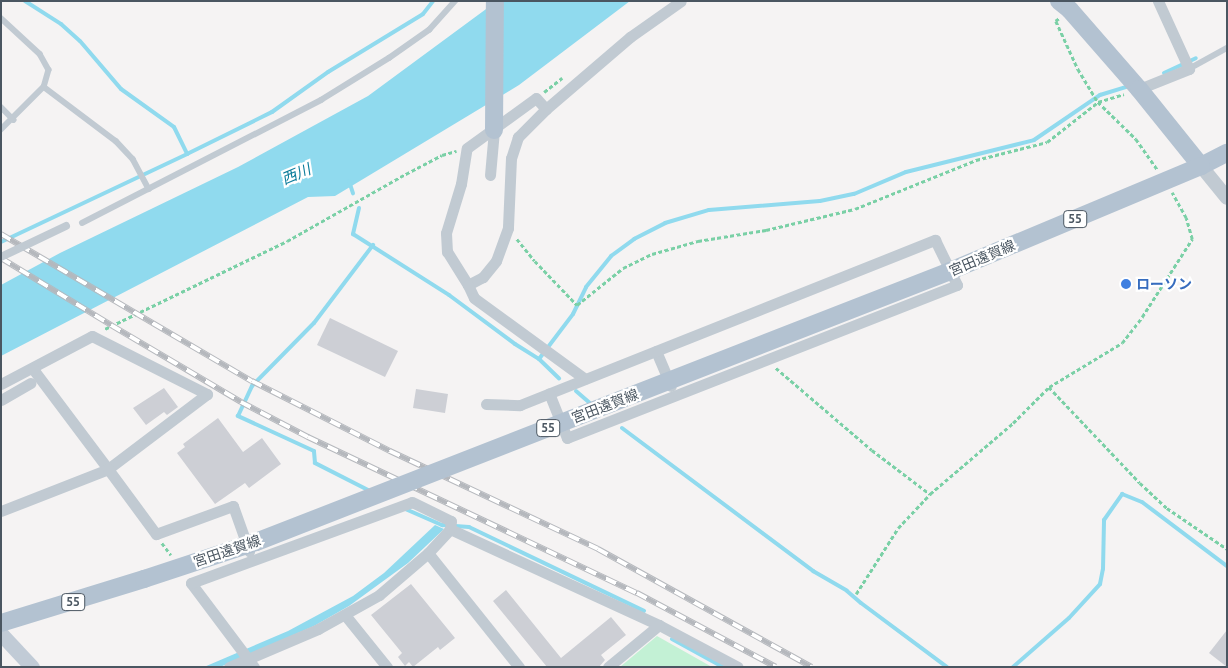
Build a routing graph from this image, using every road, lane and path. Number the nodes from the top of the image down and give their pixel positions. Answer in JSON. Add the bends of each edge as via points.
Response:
{"nodes":[{"id":1,"x":455,"y":1,"type":"edge"},
{"id":2,"x":495,"y":1,"type":"edge"},
{"id":3,"x":682,"y":1,"type":"edge"},
{"id":4,"x":1158,"y":1,"type":"edge"},
{"id":5,"x":1065,"y":6,"type":"edge"},
{"id":6,"x":1,"y":18,"type":"edge"},
{"id":7,"x":1227,"y":48,"type":"edge"},
{"id":8,"x":1189,"y":70,"type":"junction"},
{"id":9,"x":44,"y":87,"type":"junction"},
{"id":10,"x":1139,"y":89,"type":"junction"},
{"id":11,"x":1098,"y":102,"type":"junction"},
{"id":12,"x":1,"y":107,"type":"edge"},
{"id":13,"x":546,"y":109,"type":"junction"},
{"id":14,"x":14,"y":120,"type":"junction"},
{"id":15,"x":1,"y":130,"type":"edge"},
{"id":16,"x":494,"y":130,"type":"junction"},
{"id":17,"x":467,"y":148,"type":"junction"},
{"id":18,"x":1227,"y":153,"type":"edge"},
{"id":19,"x":1201,"y":166,"type":"junction"},
{"id":20,"x":1161,"y":174,"type":"dead end"},
{"id":21,"x":490,"y":175,"type":"dead end"},
{"id":22,"x":148,"y":187,"type":"junction"},
{"id":23,"x":1170,"y":189,"type":"dead end"},
{"id":24,"x":1227,"y":198,"type":"edge"},
{"id":25,"x":82,"y":223,"type":"dead end"},
{"id":26,"x":66,"y":226,"type":"dead end"},
{"id":27,"x":508,"y":228,"type":"junction"},
{"id":28,"x":1,"y":257,"type":"edge"},
{"id":29,"x":950,"y":272,"type":"junction"},
{"id":30,"x":468,"y":286,"type":"junction"},
{"id":31,"x":92,"y":336,"type":"junction"},
{"id":32,"x":656,"y":351,"type":"junction"},
{"id":33,"x":767,"y":360,"type":"junction"},
{"id":34,"x":33,"y":369,"type":"junction"},
{"id":35,"x":585,"y":379,"type":"junction"},
{"id":36,"x":31,"y":383,"type":"dead end"},
{"id":37,"x":1,"y":384,"type":"edge"},
{"id":38,"x":1049,"y":387,"type":"junction"},
{"id":39,"x":549,"y":393,"type":"junction"},
{"id":40,"x":676,"y":396,"type":"junction"},
{"id":41,"x":1,"y":400,"type":"edge"},
{"id":42,"x":486,"y":404,"type":"dead end"},
{"id":43,"x":108,"y":469,"type":"junction"},
{"id":44,"x":930,"y":494,"type":"junction"},
{"id":45,"x":1,"y":511,"type":"edge"},
{"id":46,"x":450,"y":529,"type":"junction"},
{"id":47,"x":1227,"y":549,"type":"edge"},
{"id":48,"x":428,"y":553,"type":"junction"},
{"id":49,"x":252,"y":560,"type":"junction"},
{"id":50,"x":856,"y":594,"type":"dead end"},
{"id":51,"x":344,"y":615,"type":"junction"},
{"id":52,"x":1,"y":623,"type":"edge"},
{"id":53,"x":659,"y":625,"type":"junction"},
{"id":54,"x":1,"y":634,"type":"edge"},
{"id":55,"x":251,"y":662,"type":"edge"},
{"id":56,"x":32,"y":667,"type":"edge"},
{"id":57,"x":229,"y":667,"type":"edge"},
{"id":58,"x":387,"y":667,"type":"edge"},
{"id":59,"x":519,"y":667,"type":"edge"},
{"id":60,"x":608,"y":667,"type":"edge"},
{"id":61,"x":738,"y":667,"type":"edge"}],
"edges":[{"from":1,"to":22,"type":"lane","via":[[429,30],[322,100]]},
{"from":2,"to":16,"type":"main road"},
{"from":3,"to":13,"type":"street","via":[[630,37]]},
{"from":4,"to":8,"type":"street"},
{"from":5,"to":10,"type":"main road"},
{"from":5,"to":11,"type":"path","via":[[1056,21],[1078,69]]},
{"from":6,"to":9,"type":"lane","via":[[40,54],[49,70]]},
{"from":7,"to":8,"type":"lane"},
{"from":8,"to":10,"type":"street"},
{"from":9,"to":14,"type":"lane"},
{"from":9,"to":22,"type":"lane","via":[[116,141],[133,159]]},
{"from":10,"to":11,"type":"path"},
{"from":10,"to":19,"type":"main road"},
{"from":11,"to":20,"type":"path","via":[[1136,139]]},
{"from":11,"to":27,"type":"path","via":[[1047,142],[960,166],[855,209],[766,230],[698,241],[652,254],[623,268],[577,305]]},
{"from":12,"to":14,"type":"lane"},
{"from":13,"to":16,"type":"street","via":[[536,98]]},
{"from":13,"to":27,"type":"street","via":[[518,137],[511,158]]},
{"from":14,"to":15,"type":"lane"},
{"from":16,"to":17,"type":"street"},
{"from":16,"to":21,"type":"street"},
{"from":17,"to":30,"type":"street","via":[[461,184],[446,234],[447,252]]},
{"from":17,"to":31,"type":"path","via":[[442,155],[287,241]]},
{"from":18,"to":19,"type":"main road","name":"宮田遠賀線","number":"55"},
{"from":19,"to":24,"type":"street"},
{"from":19,"to":29,"type":"main road","name":"宮田遠賀線","number":"55"},
{"from":22,"to":25,"type":"lane"},
{"from":23,"to":38,"type":"path","via":[[1186,218],[1192,239],[1188,246],[1122,343]]},
{"from":26,"to":28,"type":"street","bridge":true},
{"from":27,"to":30,"type":"street","via":[[496,261],[483,277]]},
{"from":29,"to":32,"type":"street","via":[[935,240]]},
{"from":29,"to":33,"type":"street","via":[[957,285]]},
{"from":29,"to":52,"type":"main road","name":"宮田遠賀線","number":"55","bridge":true,"via":[[256,542]]},
{"from":30,"to":35,"type":"street","via":[[474,298]]},
{"from":31,"to":34,"type":"street"},
{"from":31,"to":43,"type":"street","via":[[207,394]]},
{"from":32,"to":35,"type":"street"},
{"from":32,"to":40,"type":"street"},
{"from":33,"to":40,"type":"street"},
{"from":33,"to":44,"type":"path","via":[[872,450]]},
{"from":34,"to":37,"type":"street"},
{"from":34,"to":43,"type":"street"},
{"from":35,"to":39,"type":"street"},
{"from":36,"to":41,"type":"street"},
{"from":38,"to":44,"type":"path","via":[[1013,423]]},
{"from":38,"to":47,"type":"path","via":[[1160,502]]},
{"from":39,"to":40,"type":"street","via":[[566,438]]},
{"from":39,"to":42,"type":"street","via":[[520,405]]},
{"from":43,"to":45,"type":"street"},
{"from":43,"to":49,"type":"street","via":[[156,534],[233,506]]},
{"from":44,"to":50,"type":"path","via":[[898,528]]},
{"from":46,"to":48,"type":"street"},
{"from":46,"to":49,"type":"street","via":[[451,521],[412,502]]},
{"from":46,"to":53,"type":"street"},
{"from":48,"to":51,"type":"street","via":[[379,595]]},
{"from":48,"to":59,"type":"street"},
{"from":49,"to":55,"type":"street","via":[[190,583]]},
{"from":51,"to":55,"type":"street"},
{"from":51,"to":58,"type":"street"},
{"from":53,"to":60,"type":"street"},
{"from":53,"to":61,"type":"street"},
{"from":54,"to":56,"type":"main road"},
{"from":55,"to":57,"type":"street"}]}
